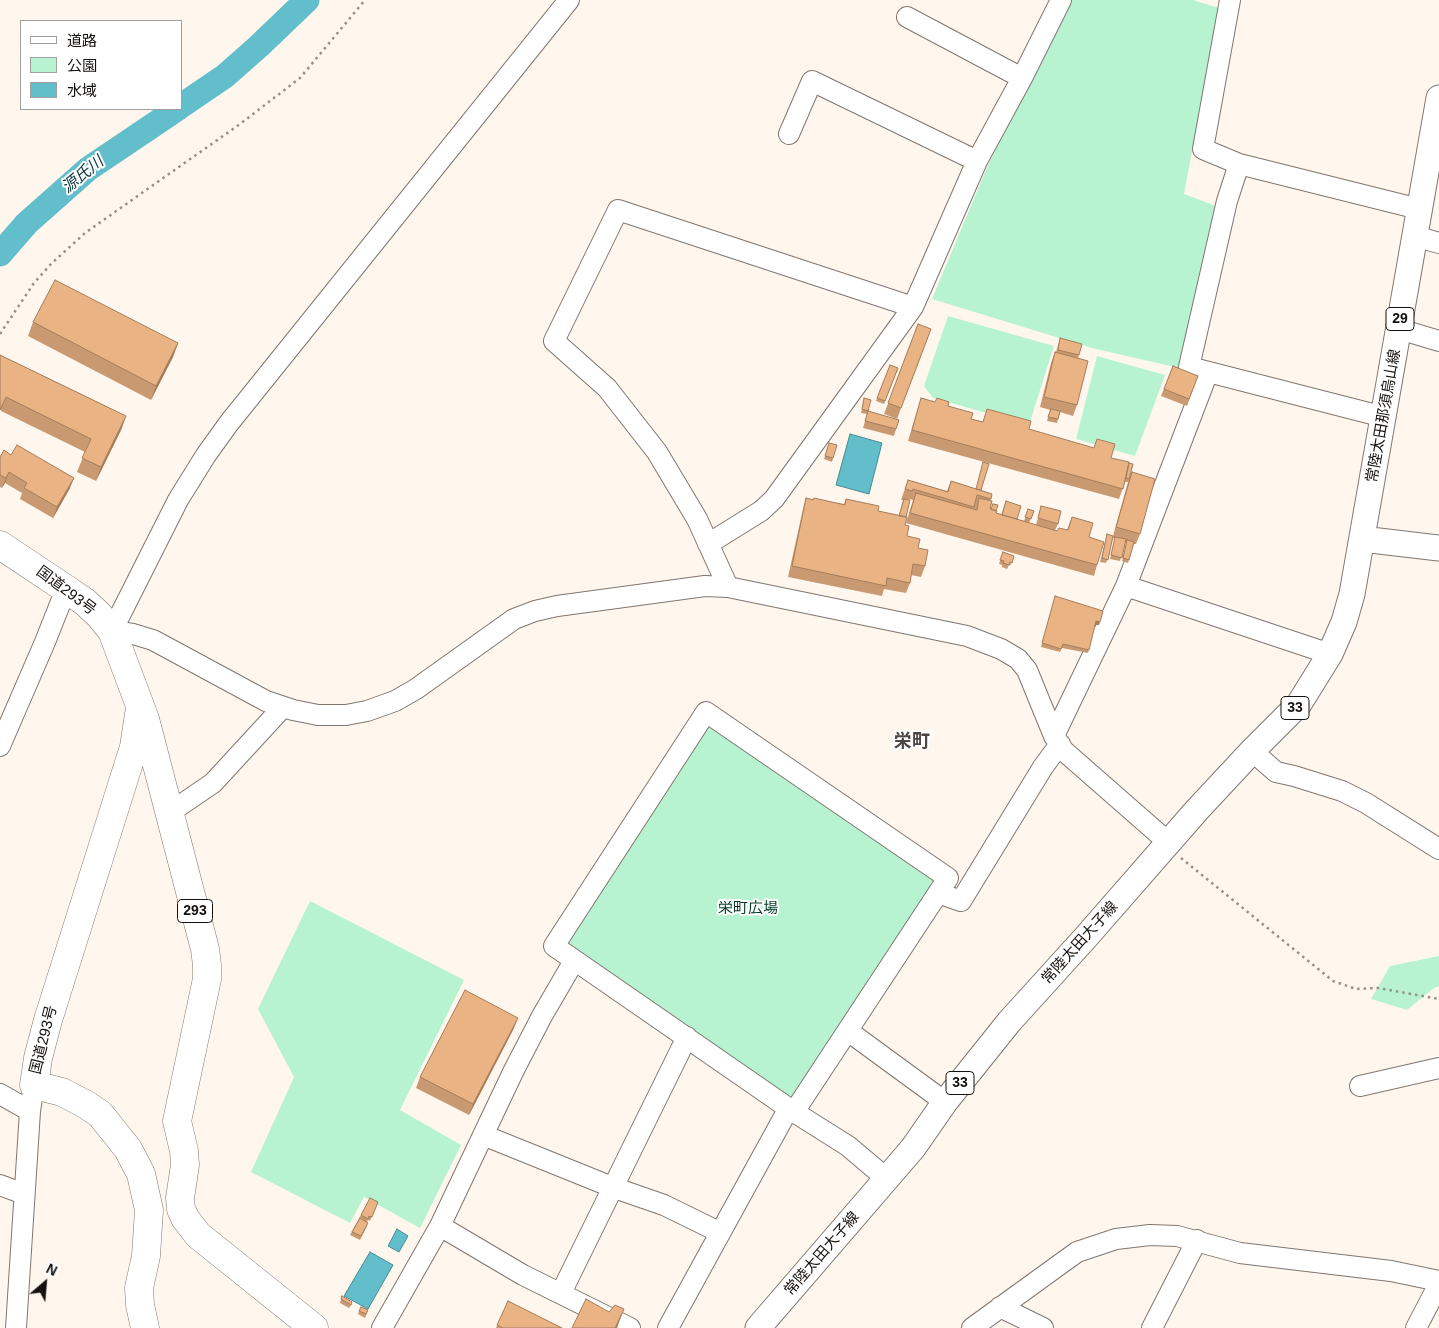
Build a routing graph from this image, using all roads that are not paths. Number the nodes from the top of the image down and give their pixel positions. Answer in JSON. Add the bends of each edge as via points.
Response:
{"nodes":[{"id":1,"x":569,"y":0,"type":"edge"},
{"id":2,"x":1061,"y":0,"type":"edge"},
{"id":3,"x":1227,"y":1,"type":"edge"},
{"id":4,"x":907,"y":17,"type":"dead end"},
{"id":5,"x":1022,"y":78,"type":"junction"},
{"id":6,"x":1439,"y":98,"type":"edge"},
{"id":7,"x":789,"y":134,"type":"dead end"},
{"id":8,"x":977,"y":161,"type":"junction"},
{"id":9,"x":1239,"y":164,"type":"junction"},
{"id":10,"x":1419,"y":209,"type":"junction"},
{"id":11,"x":1414,"y":236,"type":"junction"},
{"id":12,"x":1439,"y":244,"type":"edge"},
{"id":13,"x":913,"y":307,"type":"junction"},
{"id":14,"x":1399,"y":329,"type":"junction"},
{"id":15,"x":1439,"y":341,"type":"edge"},
{"id":16,"x":1208,"y":372,"type":"junction"},
{"id":17,"x":1384,"y":417,"type":"junction"},
{"id":18,"x":1362,"y":539,"type":"junction"},
{"id":19,"x":708,"y":544,"type":"junction"},
{"id":20,"x":0,"y":545,"type":"edge"},
{"id":21,"x":1439,"y":548,"type":"edge"},
{"id":22,"x":1126,"y":586,"type":"junction"},
{"id":23,"x":728,"y":587,"type":"junction"},
{"id":24,"x":66,"y":589,"type":"junction"},
{"id":25,"x":112,"y":631,"type":"junction"},
{"id":26,"x":1330,"y":654,"type":"junction"},
{"id":27,"x":283,"y":707,"type":"junction"},
{"id":28,"x":1057,"y":740,"type":"junction"},
{"id":29,"x":0,"y":746,"type":"edge"},
{"id":30,"x":143,"y":747,"type":"junction"},
{"id":31,"x":1252,"y":751,"type":"junction"},
{"id":32,"x":169,"y":812,"type":"junction"},
{"id":33,"x":1167,"y":844,"type":"junction"},
{"id":34,"x":1439,"y":849,"type":"edge"},
{"id":35,"x":938,"y":893,"type":"junction"},
{"id":36,"x":574,"y":960,"type":"junction"},
{"id":37,"x":848,"y":1031,"type":"junction"},
{"id":38,"x":687,"y":1036,"type":"junction"},
{"id":39,"x":1439,"y":1068,"type":"edge"},
{"id":40,"x":1360,"y":1086,"type":"dead end"},
{"id":41,"x":0,"y":1094,"type":"edge"},
{"id":42,"x":32,"y":1098,"type":"junction"},
{"id":43,"x":945,"y":1102,"type":"junction"},
{"id":44,"x":794,"y":1112,"type":"junction"},
{"id":45,"x":483,"y":1135,"type":"junction"},
{"id":46,"x":887,"y":1179,"type":"junction"},
{"id":47,"x":0,"y":1185,"type":"edge"},
{"id":48,"x":612,"y":1187,"type":"junction"},
{"id":49,"x":24,"y":1194,"type":"junction"},
{"id":50,"x":440,"y":1226,"type":"junction"},
{"id":51,"x":719,"y":1232,"type":"junction"},
{"id":52,"x":1196,"y":1240,"type":"junction"},
{"id":53,"x":1439,"y":1282,"type":"edge"},
{"id":54,"x":560,"y":1293,"type":"junction"},
{"id":55,"x":1000,"y":1307,"type":"junction"},
{"id":56,"x":16,"y":1328,"type":"edge"},
{"id":57,"x":145,"y":1328,"type":"edge"},
{"id":58,"x":314,"y":1328,"type":"edge"},
{"id":59,"x":382,"y":1328,"type":"edge"},
{"id":60,"x":630,"y":1328,"type":"edge"},
{"id":61,"x":668,"y":1328,"type":"edge"},
{"id":62,"x":758,"y":1328,"type":"edge"},
{"id":63,"x":972,"y":1328,"type":"edge"},
{"id":64,"x":1042,"y":1328,"type":"edge"},
{"id":65,"x":1152,"y":1328,"type":"edge"},
{"id":66,"x":1416,"y":1328,"type":"edge"}],
"edges":[{"from":1,"to":25,"type":"street","via":[[206,455],[178,500]]},
{"from":2,"to":5,"type":"street"},
{"from":3,"to":9,"type":"street","via":[[1203,149]]},
{"from":4,"to":5,"type":"street"},
{"from":5,"to":8,"type":"street"},
{"from":6,"to":10,"type":"main road","name":"常陸太田那須烏山線","number":"29"},
{"from":7,"to":8,"type":"street","via":[[812,81]]},
{"from":8,"to":13,"type":"street"},
{"from":9,"to":10,"type":"street"},
{"from":9,"to":16,"type":"street","via":[[1227,201],[1190,367]]},
{"from":10,"to":11,"type":"main road","name":"常陸太田那須烏山線","number":"29"},
{"from":11,"to":12,"type":"street"},
{"from":11,"to":14,"type":"main road","name":"常陸太田那須烏山線","number":"29"},
{"from":13,"to":19,"type":"street","via":[[774,498],[761,511]]},
{"from":13,"to":19,"type":"street","via":[[618,210],[554,341],[607,388],[657,452],[697,519]]},
{"from":14,"to":15,"type":"street"},
{"from":14,"to":17,"type":"main road","name":"常陸太田那須烏山線","number":"29"},
{"from":16,"to":17,"type":"street"},
{"from":16,"to":22,"type":"street"},
{"from":17,"to":18,"type":"main road","name":"常陸太田那須烏山線","number":"29"},
{"from":18,"to":21,"type":"main road"},
{"from":18,"to":26,"type":"main road","name":"常陸太田大子線","number":"33","via":[[1352,594]]},
{"from":19,"to":23,"type":"street"},
{"from":20,"to":24,"type":"highway","name":"国道293号","number":"293"},
{"from":22,"to":26,"type":"street"},
{"from":22,"to":28,"type":"street"},
{"from":23,"to":27,"type":"street","via":[[705,586],[535,611],[514,619],[395,701],[346,715],[318,715]]},
{"from":23,"to":28,"type":"street","via":[[967,636],[1001,649],[1018,659],[1027,670]]},
{"from":24,"to":25,"type":"highway","name":"国道293号","number":"293","via":[[99,614]]},
{"from":24,"to":29,"type":"street"},
{"from":25,"to":27,"type":"street","via":[[153,640]]},
{"from":25,"to":30,"type":"highway","name":"国道293号","number":"293","via":[[140,704]]},
{"from":26,"to":31,"type":"main road","name":"常陸太田大子線","number":"33","via":[[1299,704]]},
{"from":27,"to":32,"type":"street","via":[[213,783]]},
{"from":28,"to":33,"type":"street"},
{"from":28,"to":35,"type":"street","via":[[961,901]]},
{"from":30,"to":32,"type":"highway","name":"国道293号","number":"293"},
{"from":30,"to":42,"type":"highway","name":"国道293号","via":[[48,1020]]},
{"from":31,"to":33,"type":"main road","name":"常陸太田大子線","number":"33"},
{"from":31,"to":34,"type":"street","via":[[1276,772],[1342,791]]},
{"from":32,"to":58,"type":"highway","name":"国道293号","number":"293","via":[[207,964],[207,979],[177,1121],[185,1165],[181,1209],[198,1235]]},
{"from":33,"to":43,"type":"main road","name":"常陸太田大子線","number":"33","via":[[1009,1022]]},
{"from":35,"to":36,"type":"street","via":[[948,878],[706,712],[554,946]]},
{"from":35,"to":37,"type":"street"},
{"from":36,"to":38,"type":"street"},
{"from":36,"to":45,"type":"street","via":[[542,1016]]},
{"from":37,"to":43,"type":"street"},
{"from":37,"to":44,"type":"street"},
{"from":38,"to":44,"type":"street"},
{"from":38,"to":48,"type":"street"},
{"from":39,"to":40,"type":"street"},
{"from":41,"to":42,"type":"street"},
{"from":42,"to":49,"type":"street"},
{"from":42,"to":57,"type":"highway","name":"国道293号","via":[[62,1092],[100,1114],[128,1149],[141,1174],[149,1210],[146,1256],[139,1288]]},
{"from":43,"to":46,"type":"main road","name":"常陸太田大子線","number":"33"},
{"from":44,"to":46,"type":"street","via":[[848,1146]]},
{"from":44,"to":51,"type":"street","via":[[785,1115]]},
{"from":45,"to":48,"type":"street"},
{"from":45,"to":50,"type":"street"},
{"from":46,"to":62,"type":"main road","name":"常陸太田大子線","number":"33"},
{"from":47,"to":49,"type":"street"},
{"from":48,"to":51,"type":"street","via":[[664,1205]]},
{"from":48,"to":54,"type":"street"},
{"from":49,"to":56,"type":"street"},
{"from":50,"to":54,"type":"street"},
{"from":50,"to":59,"type":"street"},
{"from":51,"to":61,"type":"street"},
{"from":52,"to":53,"type":"street","via":[[1240,1253],[1391,1271]]},
{"from":52,"to":55,"type":"street","via":[[1150,1235],[1116,1239],[1077,1252]]},
{"from":52,"to":65,"type":"street"},
{"from":53,"to":66,"type":"street"},
{"from":54,"to":60,"type":"street"},
{"from":55,"to":63,"type":"street"},
{"from":55,"to":64,"type":"street"}]}
